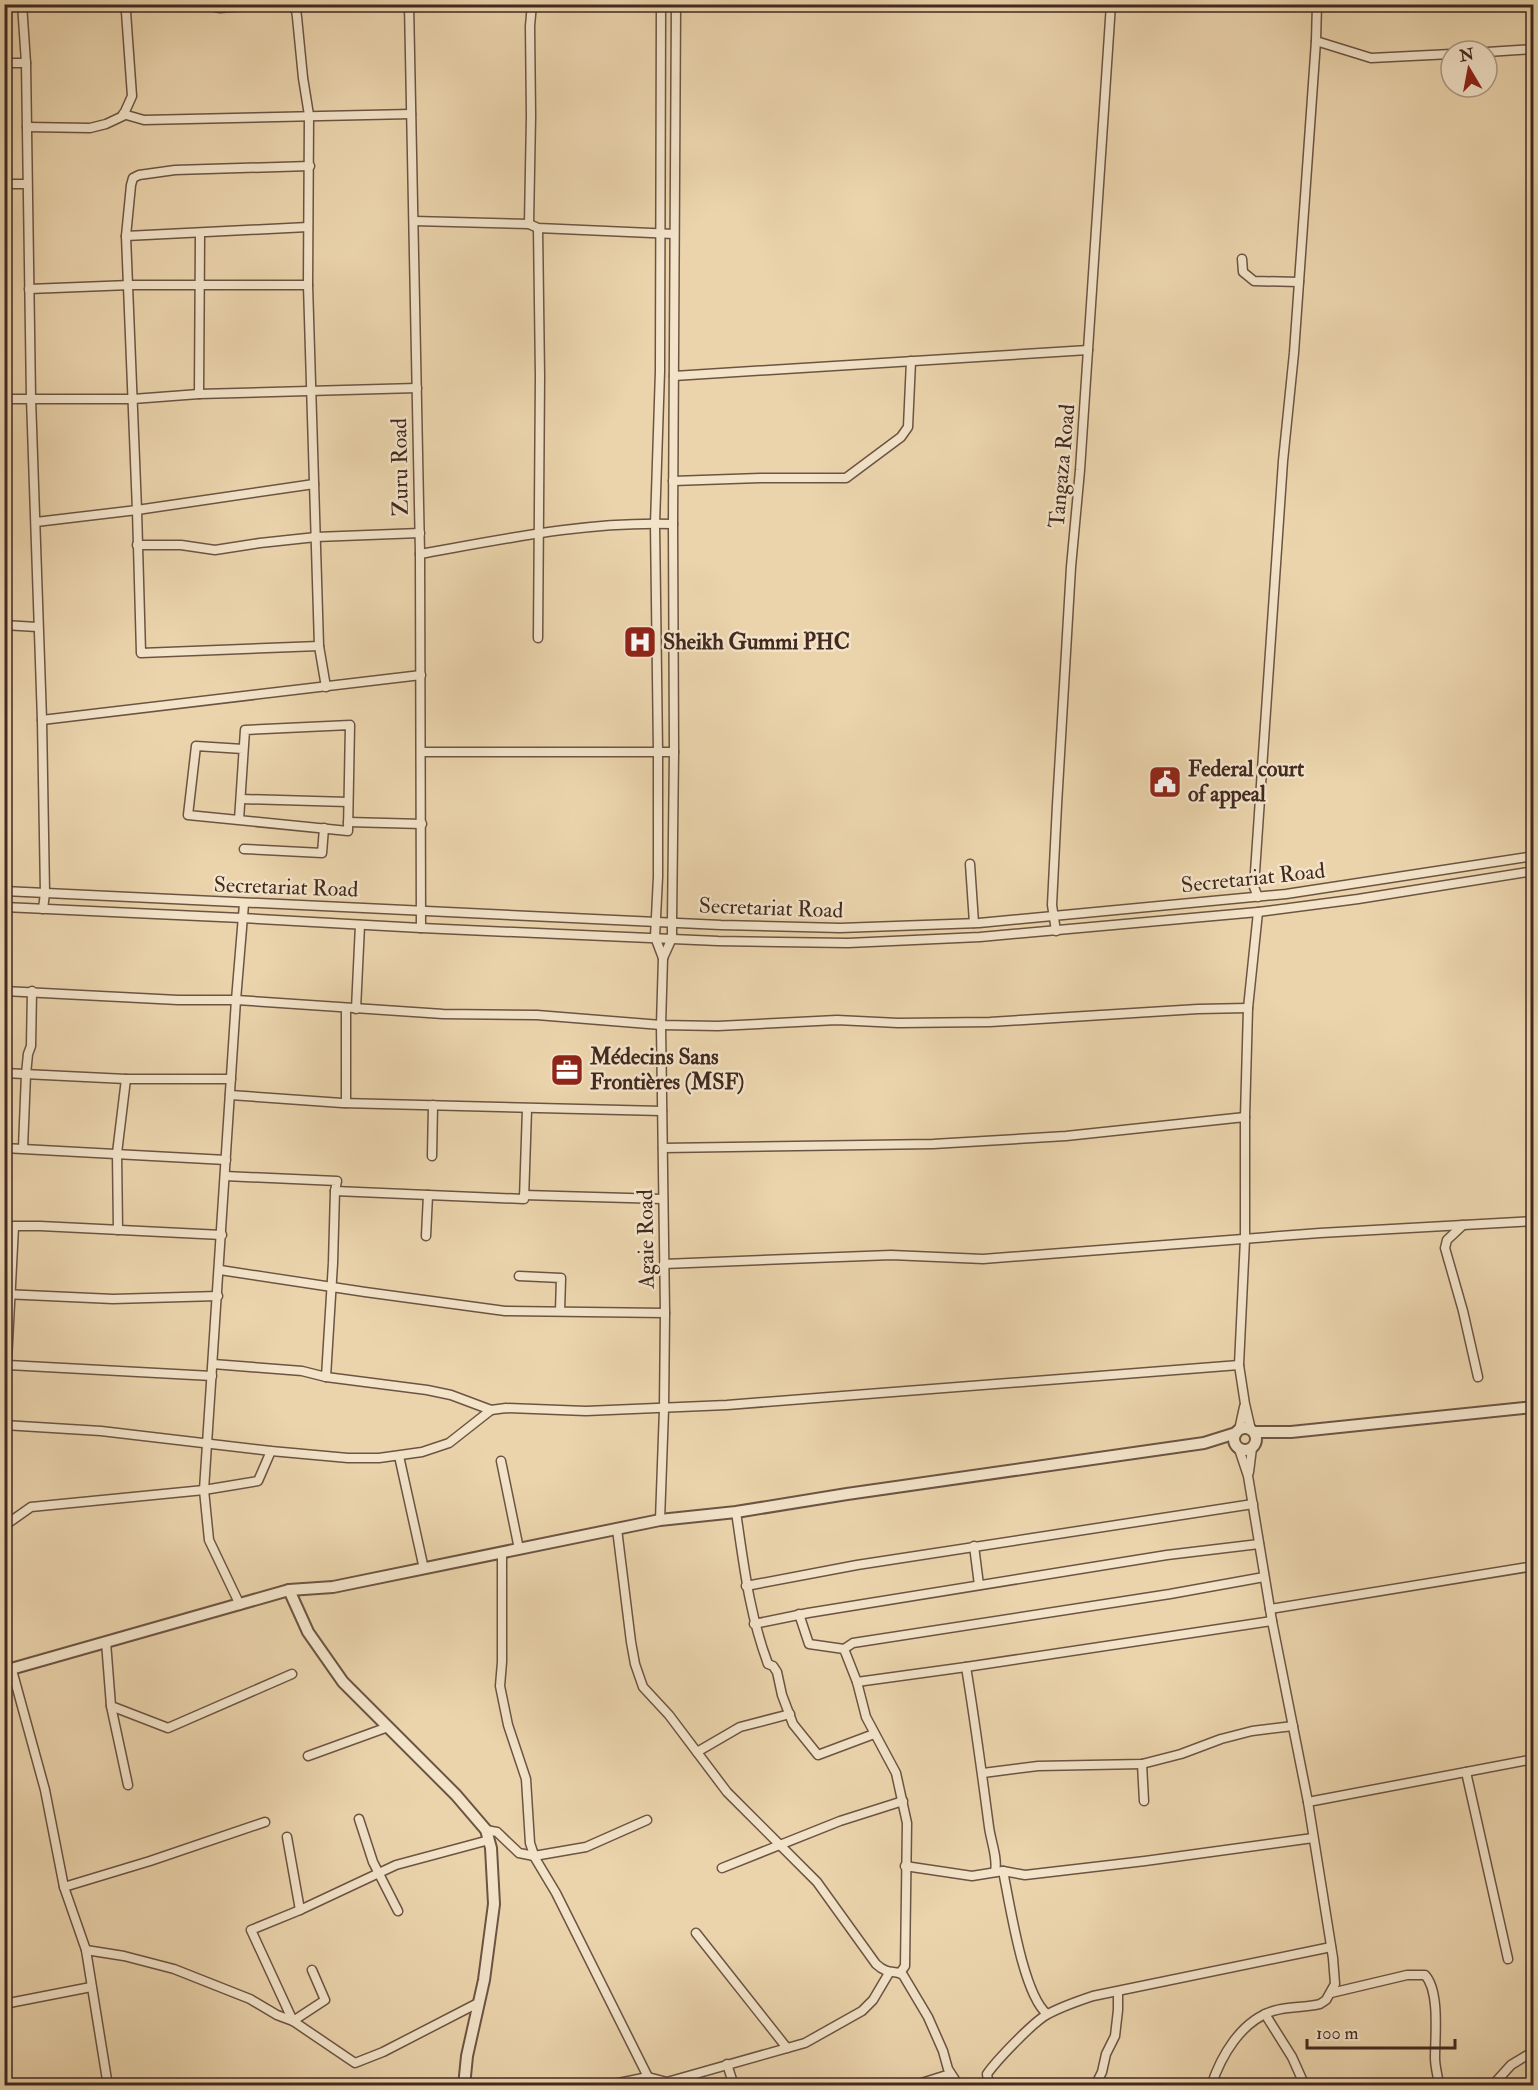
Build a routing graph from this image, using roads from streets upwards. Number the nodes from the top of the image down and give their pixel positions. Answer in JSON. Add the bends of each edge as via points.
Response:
{"nodes":[{"id":1,"x":41,"y":4,"type":"edge"},
{"id":2,"x":130,"y":4,"type":"edge"},
{"id":3,"x":199,"y":4,"type":"edge"},
{"id":4,"x":270,"y":4,"type":"edge"},
{"id":5,"x":288,"y":4,"type":"edge"},
{"id":6,"x":410,"y":4,"type":"edge"},
{"id":7,"x":532,"y":4,"type":"edge"},
{"id":8,"x":661,"y":4,"type":"edge"},
{"id":9,"x":676,"y":4,"type":"edge"},
{"id":10,"x":1111,"y":4,"type":"edge"},
{"id":11,"x":1317,"y":4,"type":"edge"},
{"id":12,"x":22,"y":6,"type":"edge"},
{"id":13,"x":1316,"y":41,"type":"junction"},
{"id":14,"x":1533,"y":50,"type":"edge"},
{"id":15,"x":1499,"y":51,"type":"edge"},
{"id":16,"x":1439,"y":55,"type":"edge"},
{"id":17,"x":4,"y":63,"type":"edge"},
{"id":18,"x":26,"y":63,"type":"junction"},
{"id":19,"x":123,"y":114,"type":"junction"},
{"id":20,"x":411,"y":114,"type":"junction"},
{"id":21,"x":309,"y":115,"type":"junction"},
{"id":22,"x":27,"y":127,"type":"junction"},
{"id":23,"x":660,"y":129,"type":"junction"},
{"id":24,"x":675,"y":129,"type":"junction"},
{"id":25,"x":310,"y":166,"type":"junction"},
{"id":26,"x":4,"y":184,"type":"edge"},
{"id":27,"x":27,"y":184,"type":"junction"},
{"id":28,"x":414,"y":221,"type":"junction"},
{"id":29,"x":529,"y":224,"type":"junction"},
{"id":30,"x":308,"y":227,"type":"junction"},
{"id":31,"x":538,"y":228,"type":"junction"},
{"id":32,"x":661,"y":232,"type":"junction"},
{"id":33,"x":200,"y":234,"type":"junction"},
{"id":34,"x":674,"y":234,"type":"junction"},
{"id":35,"x":126,"y":236,"type":"junction"},
{"id":36,"x":1242,"y":259,"type":"dead end"},
{"id":37,"x":1299,"y":282,"type":"junction"},
{"id":38,"x":130,"y":285,"type":"junction"},
{"id":39,"x":200,"y":285,"type":"junction"},
{"id":40,"x":308,"y":285,"type":"junction"},
{"id":41,"x":29,"y":289,"type":"junction"},
{"id":42,"x":1088,"y":350,"type":"junction"},
{"id":43,"x":911,"y":361,"type":"junction"},
{"id":44,"x":674,"y":376,"type":"junction"},
{"id":45,"x":417,"y":388,"type":"junction"},
{"id":46,"x":310,"y":391,"type":"junction"},
{"id":47,"x":199,"y":394,"type":"junction"},
{"id":48,"x":31,"y":398,"type":"junction"},
{"id":49,"x":4,"y":399,"type":"edge"},
{"id":50,"x":133,"y":399,"type":"junction"},
{"id":51,"x":673,"y":481,"type":"junction"},
{"id":52,"x":314,"y":484,"type":"junction"},
{"id":53,"x":137,"y":510,"type":"junction"},
{"id":54,"x":36,"y":522,"type":"junction"},
{"id":55,"x":655,"y":524,"type":"junction"},
{"id":56,"x":673,"y":524,"type":"junction"},
{"id":57,"x":420,"y":532,"type":"junction"},
{"id":58,"x":539,"y":533,"type":"junction"},
{"id":59,"x":316,"y":537,"type":"junction"},
{"id":60,"x":137,"y":545,"type":"junction"},
{"id":61,"x":420,"y":554,"type":"junction"},
{"id":62,"x":4,"y":626,"type":"edge"},
{"id":63,"x":37,"y":627,"type":"junction"},
{"id":64,"x":538,"y":638,"type":"dead end"},
{"id":65,"x":319,"y":646,"type":"junction"},
{"id":66,"x":421,"y":675,"type":"junction"},
{"id":67,"x":326,"y":687,"type":"junction"},
{"id":68,"x":42,"y":720,"type":"junction"},
{"id":69,"x":243,"y":749,"type":"junction"},
{"id":70,"x":422,"y":752,"type":"junction"},
{"id":71,"x":658,"y":752,"type":"junction"},
{"id":72,"x":674,"y":752,"type":"junction"},
{"id":73,"x":241,"y":798,"type":"junction"},
{"id":74,"x":348,"y":802,"type":"junction"},
{"id":75,"x":239,"y":820,"type":"junction"},
{"id":76,"x":348,"y":822,"type":"junction"},
{"id":77,"x":423,"y":824,"type":"junction"},
{"id":78,"x":324,"y":828,"type":"junction"},
{"id":79,"x":244,"y":849,"type":"dead end"},
{"id":80,"x":1533,"y":856,"type":"edge"},
{"id":81,"x":970,"y":864,"type":"dead end"},
{"id":82,"x":1533,"y":871,"type":"edge"},
{"id":83,"x":4,"y":891,"type":"edge"},
{"id":84,"x":45,"y":893,"type":"junction"},
{"id":85,"x":1258,"y":897,"type":"junction"},
{"id":86,"x":244,"y":904,"type":"junction"},
{"id":87,"x":4,"y":908,"type":"edge"},
{"id":88,"x":43,"y":909,"type":"junction"},
{"id":89,"x":423,"y":911,"type":"junction"},
{"id":90,"x":1258,"y":912,"type":"junction"},
{"id":91,"x":1054,"y":916,"type":"junction"},
{"id":92,"x":243,"y":918,"type":"junction"},
{"id":93,"x":655,"y":922,"type":"junction"},
{"id":94,"x":672,"y":922,"type":"junction"},
{"id":95,"x":974,"y":923,"type":"junction"},
{"id":96,"x":360,"y":925,"type":"junction"},
{"id":97,"x":421,"y":928,"type":"junction"},
{"id":98,"x":1056,"y":931,"type":"junction"},
{"id":99,"x":655,"y":938,"type":"junction"},
{"id":100,"x":672,"y":938,"type":"junction"},
{"id":101,"x":663,"y":958,"type":"junction"},
{"id":102,"x":4,"y":991,"type":"edge"},
{"id":103,"x":32,"y":992,"type":"junction"},
{"id":104,"x":236,"y":1000,"type":"junction"},
{"id":105,"x":346,"y":1008,"type":"junction"},
{"id":106,"x":1248,"y":1008,"type":"junction"},
{"id":107,"x":356,"y":1009,"type":"junction"},
{"id":108,"x":661,"y":1025,"type":"junction"},
{"id":109,"x":4,"y":1073,"type":"edge"},
{"id":110,"x":26,"y":1074,"type":"junction"},
{"id":111,"x":126,"y":1078,"type":"junction"},
{"id":112,"x":231,"y":1079,"type":"junction"},
{"id":113,"x":230,"y":1095,"type":"junction"},
{"id":114,"x":346,"y":1103,"type":"junction"},
{"id":115,"x":433,"y":1105,"type":"junction"},
{"id":116,"x":527,"y":1109,"type":"junction"},
{"id":117,"x":662,"y":1111,"type":"junction"},
{"id":118,"x":1245,"y":1117,"type":"junction"},
{"id":119,"x":4,"y":1148,"type":"edge"},
{"id":120,"x":23,"y":1148,"type":"junction"},
{"id":121,"x":663,"y":1148,"type":"junction"},
{"id":122,"x":117,"y":1153,"type":"junction"},
{"id":123,"x":432,"y":1156,"type":"dead end"},
{"id":124,"x":226,"y":1160,"type":"junction"},
{"id":125,"x":225,"y":1176,"type":"junction"},
{"id":126,"x":334,"y":1191,"type":"junction"},
{"id":127,"x":429,"y":1195,"type":"junction"},
{"id":128,"x":524,"y":1195,"type":"junction"},
{"id":129,"x":663,"y":1199,"type":"junction"},
{"id":130,"x":1533,"y":1221,"type":"edge"},
{"id":131,"x":1463,"y":1225,"type":"junction"},
{"id":132,"x":9,"y":1226,"type":"edge"},
{"id":133,"x":118,"y":1230,"type":"junction"},
{"id":134,"x":222,"y":1235,"type":"junction"},
{"id":135,"x":426,"y":1236,"type":"dead end"},
{"id":136,"x":1245,"y":1239,"type":"junction"},
{"id":137,"x":664,"y":1264,"type":"junction"},
{"id":138,"x":220,"y":1270,"type":"junction"},
{"id":139,"x":519,"y":1276,"type":"dead end"},
{"id":140,"x":331,"y":1287,"type":"junction"},
{"id":141,"x":7,"y":1294,"type":"edge"},
{"id":142,"x":218,"y":1296,"type":"junction"},
{"id":143,"x":560,"y":1311,"type":"junction"},
{"id":144,"x":665,"y":1313,"type":"junction"},
{"id":145,"x":213,"y":1364,"type":"junction"},
{"id":146,"x":8,"y":1365,"type":"junction"},
{"id":147,"x":1239,"y":1365,"type":"junction"},
{"id":148,"x":212,"y":1376,"type":"junction"},
{"id":149,"x":326,"y":1377,"type":"junction"},
{"id":150,"x":1478,"y":1377,"type":"dead end"},
{"id":151,"x":1245,"y":1404,"type":"junction"},
{"id":152,"x":1533,"y":1407,"type":"edge"},
{"id":153,"x":664,"y":1409,"type":"junction"},
{"id":154,"x":491,"y":1410,"type":"junction"},
{"id":155,"x":4,"y":1419,"type":"edge"},
{"id":156,"x":4,"y":1425,"type":"edge"},
{"id":157,"x":1252,"y":1431,"type":"junction"},
{"id":158,"x":1237,"y":1432,"type":"junction"},
{"id":159,"x":1291,"y":1432,"type":"junction"},
{"id":160,"x":207,"y":1442,"type":"junction"},
{"id":161,"x":1204,"y":1443,"type":"junction"},
{"id":162,"x":1254,"y":1446,"type":"junction"},
{"id":163,"x":1238,"y":1448,"type":"junction"},
{"id":164,"x":271,"y":1451,"type":"junction"},
{"id":165,"x":399,"y":1456,"type":"junction"},
{"id":166,"x":501,"y":1461,"type":"dead end"},
{"id":167,"x":1248,"y":1476,"type":"junction"},
{"id":168,"x":204,"y":1490,"type":"junction"},
{"id":169,"x":1252,"y":1504,"type":"junction"},
{"id":170,"x":736,"y":1512,"type":"junction"},
{"id":171,"x":660,"y":1520,"type":"junction"},
{"id":172,"x":4,"y":1526,"type":"edge"},
{"id":173,"x":617,"y":1529,"type":"junction"},
{"id":174,"x":1259,"y":1544,"type":"junction"},
{"id":175,"x":974,"y":1546,"type":"junction"},
{"id":176,"x":519,"y":1549,"type":"junction"},
{"id":177,"x":502,"y":1552,"type":"junction"},
{"id":178,"x":1533,"y":1566,"type":"edge"},
{"id":179,"x":424,"y":1569,"type":"junction"},
{"id":180,"x":1264,"y":1577,"type":"junction"},
{"id":181,"x":979,"y":1585,"type":"junction"},
{"id":182,"x":746,"y":1586,"type":"junction"},
{"id":183,"x":289,"y":1590,"type":"junction"},
{"id":184,"x":240,"y":1605,"type":"junction"},
{"id":185,"x":1270,"y":1609,"type":"junction"},
{"id":186,"x":799,"y":1614,"type":"junction"},
{"id":187,"x":1272,"y":1621,"type":"junction"},
{"id":188,"x":754,"y":1624,"type":"junction"},
{"id":189,"x":106,"y":1642,"type":"junction"},
{"id":190,"x":844,"y":1649,"type":"junction"},
{"id":191,"x":966,"y":1667,"type":"junction"},
{"id":192,"x":8,"y":1670,"type":"edge"},
{"id":193,"x":292,"y":1674,"type":"dead end"},
{"id":194,"x":857,"y":1682,"type":"junction"},
{"id":195,"x":111,"y":1706,"type":"junction"},
{"id":196,"x":790,"y":1714,"type":"junction"},
{"id":197,"x":1293,"y":1726,"type":"junction"},
{"id":198,"x":388,"y":1727,"type":"junction"},
{"id":199,"x":874,"y":1734,"type":"junction"},
{"id":200,"x":697,"y":1752,"type":"junction"},
{"id":201,"x":308,"y":1756,"type":"dead end"},
{"id":202,"x":1533,"y":1759,"type":"edge"},
{"id":203,"x":1142,"y":1764,"type":"junction"},
{"id":204,"x":1466,"y":1772,"type":"junction"},
{"id":205,"x":983,"y":1773,"type":"junction"},
{"id":206,"x":128,"y":1785,"type":"dead end"},
{"id":207,"x":903,"y":1801,"type":"junction"},
{"id":208,"x":1144,"y":1802,"type":"dead end"},
{"id":209,"x":1308,"y":1802,"type":"junction"},
{"id":210,"x":358,"y":1819,"type":"dead end"},
{"id":211,"x":647,"y":1820,"type":"dead end"},
{"id":212,"x":265,"y":1822,"type":"dead end"},
{"id":213,"x":487,"y":1835,"type":"junction"},
{"id":214,"x":287,"y":1837,"type":"dead end"},
{"id":215,"x":1313,"y":1838,"type":"junction"},
{"id":216,"x":780,"y":1844,"type":"junction"},
{"id":217,"x":534,"y":1856,"type":"junction"},
{"id":218,"x":906,"y":1866,"type":"junction"},
{"id":219,"x":722,"y":1868,"type":"dead end"},
{"id":220,"x":379,"y":1871,"type":"junction"},
{"id":221,"x":999,"y":1872,"type":"junction"},
{"id":222,"x":64,"y":1887,"type":"junction"},
{"id":223,"x":300,"y":1910,"type":"junction"},
{"id":224,"x":398,"y":1911,"type":"dead end"},
{"id":225,"x":696,"y":1932,"type":"dead end"},
{"id":226,"x":1331,"y":1947,"type":"junction"},
{"id":227,"x":86,"y":1950,"type":"junction"},
{"id":228,"x":1508,"y":1959,"type":"dead end"},
{"id":229,"x":312,"y":1970,"type":"dead end"},
{"id":230,"x":889,"y":1973,"type":"junction"},
{"id":231,"x":900,"y":1973,"type":"junction"},
{"id":232,"x":92,"y":1987,"type":"junction"},
{"id":233,"x":1118,"y":1992,"type":"junction"},
{"id":234,"x":1331,"y":1993,"type":"junction"},
{"id":235,"x":478,"y":2003,"type":"junction"},
{"id":236,"x":4,"y":2004,"type":"edge"},
{"id":237,"x":1047,"y":2014,"type":"junction"},
{"id":238,"x":1265,"y":2014,"type":"junction"},
{"id":239,"x":293,"y":2021,"type":"junction"},
{"id":240,"x":787,"y":2048,"type":"junction"},
{"id":241,"x":1533,"y":2051,"type":"edge"},
{"id":242,"x":727,"y":2064,"type":"junction"},
{"id":243,"x":950,"y":2074,"type":"junction"},
{"id":244,"x":648,"y":2077,"type":"junction"},
{"id":245,"x":668,"y":2084,"type":"edge"},
{"id":246,"x":108,"y":2085,"type":"edge"},
{"id":247,"x":464,"y":2085,"type":"edge"},
{"id":248,"x":518,"y":2085,"type":"edge"},
{"id":249,"x":525,"y":2085,"type":"edge"},
{"id":250,"x":604,"y":2085,"type":"edge"},
{"id":251,"x":734,"y":2085,"type":"edge"},
{"id":252,"x":912,"y":2085,"type":"edge"},
{"id":253,"x":959,"y":2085,"type":"edge"},
{"id":254,"x":989,"y":2085,"type":"edge"},
{"id":255,"x":1095,"y":2085,"type":"edge"},
{"id":256,"x":1211,"y":2085,"type":"edge"},
{"id":257,"x":1305,"y":2085,"type":"edge"},
{"id":258,"x":1439,"y":2085,"type":"edge"},
{"id":259,"x":1492,"y":2085,"type":"edge"}],
"edges":[{"from":1,"to":12,"type":"street"},
{"from":2,"to":19,"type":"street","via":[[126,12],[132,96]]},
{"from":3,"to":4,"type":"street","via":[[220,8]]},
{"from":5,"to":21,"type":"street","via":[[296,10]]},
{"from":6,"to":20,"type":"street","name":"Zuru Road"},
{"from":7,"to":29,"type":"street"},
{"from":8,"to":23,"type":"street"},
{"from":9,"to":24,"type":"street"},
{"from":10,"to":42,"type":"street","name":"Tangaza Road"},
{"from":11,"to":13,"type":"street"},
{"from":12,"to":18,"type":"street"},
{"from":13,"to":16,"type":"street","via":[[1371,58]]},
{"from":13,"to":37,"type":"street"},
{"from":14,"to":15,"type":"street"},
{"from":17,"to":18,"type":"street"},
{"from":18,"to":22,"type":"street"},
{"from":19,"to":21,"type":"street","via":[[144,120]]},
{"from":19,"to":22,"type":"street","via":[[119,119],[90,128]]},
{"from":20,"to":21,"type":"street"},
{"from":20,"to":28,"type":"street","name":"Zuru Road"},
{"from":21,"to":25,"type":"street"},
{"from":22,"to":27,"type":"street"},
{"from":23,"to":24,"type":"street"},
{"from":23,"to":32,"type":"street"},
{"from":24,"to":34,"type":"street"},
{"from":25,"to":30,"type":"street"},
{"from":25,"to":35,"type":"street","via":[[174,170],[139,175],[131,185]]},
{"from":26,"to":27,"type":"street"},
{"from":27,"to":41,"type":"street"},
{"from":28,"to":29,"type":"street"},
{"from":28,"to":45,"type":"street","name":"Zuru Road"},
{"from":29,"to":31,"type":"street"},
{"from":30,"to":33,"type":"street"},
{"from":30,"to":40,"type":"street"},
{"from":31,"to":32,"type":"street"},
{"from":31,"to":58,"type":"street"},
{"from":32,"to":34,"type":"street"},
{"from":32,"to":55,"type":"street"},
{"from":33,"to":35,"type":"street"},
{"from":33,"to":39,"type":"street"},
{"from":34,"to":44,"type":"street"},
{"from":35,"to":38,"type":"street"},
{"from":36,"to":37,"type":"street","via":[[1243,272],[1254,281]]},
{"from":37,"to":85,"type":"street","via":[[1254,876]]},
{"from":38,"to":39,"type":"street"},
{"from":38,"to":41,"type":"street"},
{"from":38,"to":50,"type":"street"},
{"from":39,"to":40,"type":"street"},
{"from":39,"to":47,"type":"street"},
{"from":40,"to":46,"type":"street"},
{"from":41,"to":48,"type":"street"},
{"from":42,"to":43,"type":"street"},
{"from":42,"to":91,"type":"street","name":"Tangaza Road","via":[[1071,567]]},
{"from":43,"to":44,"type":"street"},
{"from":43,"to":51,"type":"street","via":[[908,427],[901,437],[846,478]]},
{"from":44,"to":51,"type":"street"},
{"from":45,"to":46,"type":"street"},
{"from":45,"to":57,"type":"street","name":"Zuru Road"},
{"from":46,"to":47,"type":"street"},
{"from":46,"to":52,"type":"street"},
{"from":47,"to":50,"type":"street"},
{"from":48,"to":49,"type":"street"},
{"from":48,"to":50,"type":"street"},
{"from":48,"to":54,"type":"street"},
{"from":50,"to":53,"type":"street"},
{"from":51,"to":56,"type":"street"},
{"from":52,"to":53,"type":"street"},
{"from":52,"to":59,"type":"street"},
{"from":53,"to":54,"type":"street"},
{"from":53,"to":60,"type":"street"},
{"from":54,"to":63,"type":"street"},
{"from":55,"to":56,"type":"street"},
{"from":55,"to":58,"type":"street"},
{"from":55,"to":71,"type":"street"},
{"from":56,"to":72,"type":"street"},
{"from":57,"to":59,"type":"street"},
{"from":57,"to":61,"type":"street","name":"Zuru Road"},
{"from":58,"to":61,"type":"street"},
{"from":58,"to":64,"type":"street"},
{"from":59,"to":60,"type":"street","via":[[215,550],[181,544]]},
{"from":59,"to":65,"type":"street"},
{"from":60,"to":65,"type":"street","via":[[141,653]]},
{"from":61,"to":66,"type":"street","name":"Zuru Road"},
{"from":62,"to":63,"type":"street"},
{"from":63,"to":68,"type":"street"},
{"from":65,"to":67,"type":"street"},
{"from":66,"to":67,"type":"street"},
{"from":66,"to":70,"type":"street","name":"Zuru Road"},
{"from":67,"to":68,"type":"street"},
{"from":68,"to":84,"type":"street"},
{"from":69,"to":73,"type":"street"},
{"from":69,"to":74,"type":"street","via":[[245,730],[350,725]]},
{"from":69,"to":75,"type":"street","via":[[196,746],[188,815]]},
{"from":70,"to":71,"type":"street"},
{"from":70,"to":77,"type":"street","name":"Zuru Road"},
{"from":71,"to":72,"type":"street"},
{"from":71,"to":93,"type":"street"},
{"from":72,"to":94,"type":"street"},
{"from":73,"to":74,"type":"street"},
{"from":73,"to":75,"type":"street"},
{"from":74,"to":76,"type":"street"},
{"from":75,"to":78,"type":"street"},
{"from":76,"to":77,"type":"street"},
{"from":76,"to":78,"type":"street","via":[[348,831]]},
{"from":77,"to":89,"type":"street","name":"Zuru Road"},
{"from":78,"to":79,"type":"street","via":[[322,853]]},
{"from":80,"to":85,"type":"street","name":"Secretariat Road"},
{"from":81,"to":95,"type":"street"},
{"from":82,"to":90,"type":"street","name":"Secretariat Road"},
{"from":83,"to":84,"type":"street","name":"Secretariat Road"},
{"from":84,"to":86,"type":"street","name":"Secretariat Road"},
{"from":84,"to":88,"type":"street"},
{"from":85,"to":91,"type":"street","name":"Secretariat Road"},
{"from":86,"to":89,"type":"street","name":"Secretariat Road"},
{"from":86,"to":92,"type":"street"},
{"from":87,"to":88,"type":"street","name":"Secretariat Road"},
{"from":88,"to":92,"type":"street","name":"Secretariat Road"},
{"from":89,"to":93,"type":"street","name":"Secretariat Road"},
{"from":89,"to":97,"type":"street","name":"Zuru Road"},
{"from":90,"to":98,"type":"street","name":"Secretariat Road"},
{"from":90,"to":106,"type":"street"},
{"from":91,"to":95,"type":"street","name":"Secretariat Road"},
{"from":91,"to":98,"type":"street","name":"Tangaza Road"},
{"from":92,"to":96,"type":"street","name":"Secretariat Road"},
{"from":92,"to":104,"type":"street"},
{"from":93,"to":94,"type":"street","name":"Secretariat Road"},
{"from":93,"to":99,"type":"street"},
{"from":94,"to":95,"type":"street","name":"Secretariat Road","via":[[840,928]]},
{"from":94,"to":100,"type":"street"},
{"from":96,"to":97,"type":"street","name":"Secretariat Road"},
{"from":96,"to":107,"type":"street"},
{"from":97,"to":99,"type":"street","name":"Secretariat Road"},
{"from":98,"to":100,"type":"street","name":"Secretariat Road","via":[[848,943]]},
{"from":99,"to":100,"type":"street","name":"Secretariat Road"},
{"from":99,"to":101,"type":"street"},
{"from":100,"to":101,"type":"street"},
{"from":101,"to":108,"type":"street","name":"Agaie Road"},
{"from":102,"to":103,"type":"street"},
{"from":103,"to":104,"type":"street"},
{"from":103,"to":110,"type":"street"},
{"from":104,"to":105,"type":"street"},
{"from":104,"to":112,"type":"street"},
{"from":105,"to":107,"type":"street"},
{"from":105,"to":114,"type":"street"},
{"from":106,"to":108,"type":"street","via":[[990,1022],[837,1020]]},
{"from":106,"to":118,"type":"street"},
{"from":107,"to":108,"type":"street","via":[[537,1015]]},
{"from":108,"to":117,"type":"street","name":"Agaie Road"},
{"from":109,"to":110,"type":"street"},
{"from":110,"to":111,"type":"street"},
{"from":110,"to":120,"type":"street"},
{"from":111,"to":112,"type":"street"},
{"from":111,"to":122,"type":"street"},
{"from":112,"to":113,"type":"street"},
{"from":113,"to":114,"type":"street"},
{"from":113,"to":124,"type":"street"},
{"from":114,"to":115,"type":"street"},
{"from":115,"to":116,"type":"street"},
{"from":115,"to":123,"type":"street"},
{"from":116,"to":117,"type":"street"},
{"from":116,"to":128,"type":"street"},
{"from":117,"to":121,"type":"street","name":"Agaie Road"},
{"from":118,"to":121,"type":"street","via":[[1066,1136],[933,1144]]},
{"from":118,"to":136,"type":"street"},
{"from":119,"to":120,"type":"street"},
{"from":120,"to":122,"type":"street"},
{"from":121,"to":129,"type":"street","name":"Agaie Road"},
{"from":122,"to":124,"type":"street"},
{"from":122,"to":133,"type":"street"},
{"from":124,"to":125,"type":"street"},
{"from":125,"to":126,"type":"street","via":[[337,1181]]},
{"from":125,"to":134,"type":"street"},
{"from":126,"to":127,"type":"street"},
{"from":126,"to":140,"type":"street"},
{"from":127,"to":128,"type":"street","via":[[524,1199]]},
{"from":127,"to":135,"type":"street"},
{"from":128,"to":129,"type":"street"},
{"from":129,"to":137,"type":"street","name":"Agaie Road"},
{"from":130,"to":131,"type":"street"},
{"from":131,"to":136,"type":"street"},
{"from":131,"to":150,"type":"street","via":[[1444,1248]]},
{"from":132,"to":133,"type":"street"},
{"from":132,"to":141,"type":"street"},
{"from":133,"to":134,"type":"street"},
{"from":134,"to":138,"type":"street"},
{"from":136,"to":137,"type":"street","via":[[982,1259],[891,1255]]},
{"from":136,"to":147,"type":"street"},
{"from":137,"to":144,"type":"street","name":"Agaie Road"},
{"from":138,"to":140,"type":"street"},
{"from":138,"to":142,"type":"street"},
{"from":139,"to":143,"type":"street","via":[[561,1278]]},
{"from":140,"to":143,"type":"street","via":[[505,1311]]},
{"from":140,"to":149,"type":"street"},
{"from":141,"to":142,"type":"street","via":[[112,1299]]},
{"from":141,"to":146,"type":"street"},
{"from":142,"to":145,"type":"street"},
{"from":143,"to":144,"type":"street"},
{"from":144,"to":153,"type":"street","name":"Agaie Road"},
{"from":145,"to":148,"type":"street"},
{"from":145,"to":149,"type":"street","via":[[302,1371]]},
{"from":146,"to":148,"type":"street"},
{"from":146,"to":155,"type":"street"},
{"from":147,"to":151,"type":"street"},
{"from":147,"to":153,"type":"street"},
{"from":148,"to":160,"type":"street"},
{"from":149,"to":154,"type":"street","via":[[451,1395]]},
{"from":151,"to":157,"type":"street"},
{"from":151,"to":158,"type":"street"},
{"from":152,"to":159,"type":"street"},
{"from":153,"to":154,"type":"street"},
{"from":153,"to":171,"type":"street","name":"Agaie Road"},
{"from":154,"to":165,"type":"street","via":[[449,1443]]},
{"from":156,"to":160,"type":"street"},
{"from":157,"to":158,"type":"street","via":[[1242,1428]]},
{"from":157,"to":159,"type":"street"},
{"from":157,"to":162,"type":"street","via":[[1257,1440]]},
{"from":158,"to":161,"type":"street"},
{"from":158,"to":163,"type":"street","via":[[1234,1440]]},
{"from":159,"to":162,"type":"street"},
{"from":160,"to":164,"type":"street"},
{"from":160,"to":168,"type":"street"},
{"from":161,"to":163,"type":"street"},
{"from":161,"to":170,"type":"street"},
{"from":162,"to":163,"type":"street","via":[[1248,1450]]},
{"from":162,"to":167,"type":"street"},
{"from":163,"to":167,"type":"street"},
{"from":164,"to":165,"type":"street","via":[[348,1458]]},
{"from":164,"to":168,"type":"street","via":[[258,1481]]},
{"from":165,"to":179,"type":"street"},
{"from":166,"to":176,"type":"street"},
{"from":167,"to":169,"type":"street"},
{"from":168,"to":172,"type":"street","via":[[31,1507]]},
{"from":168,"to":184,"type":"street","via":[[209,1540]]},
{"from":169,"to":174,"type":"street"},
{"from":169,"to":175,"type":"street"},
{"from":170,"to":171,"type":"street"},
{"from":170,"to":182,"type":"street"},
{"from":171,"to":173,"type":"street"},
{"from":173,"to":176,"type":"street"},
{"from":173,"to":200,"type":"street","via":[[631,1642],[643,1687]]},
{"from":174,"to":180,"type":"street"},
{"from":174,"to":181,"type":"street"},
{"from":175,"to":181,"type":"street"},
{"from":175,"to":182,"type":"street"},
{"from":176,"to":177,"type":"street"},
{"from":177,"to":179,"type":"street"},
{"from":177,"to":217,"type":"street","via":[[500,1686],[526,1779]]},
{"from":178,"to":185,"type":"street"},
{"from":179,"to":183,"type":"street","via":[[333,1587]]},
{"from":180,"to":185,"type":"street"},
{"from":180,"to":190,"type":"street","via":[[853,1643]]},
{"from":181,"to":186,"type":"street"},
{"from":182,"to":188,"type":"street"},
{"from":183,"to":184,"type":"street"},
{"from":183,"to":198,"type":"street","via":[[308,1632],[343,1682]]},
{"from":184,"to":189,"type":"street"},
{"from":185,"to":187,"type":"street"},
{"from":186,"to":188,"type":"street"},
{"from":186,"to":190,"type":"street","via":[[809,1644]]},
{"from":187,"to":191,"type":"street"},
{"from":187,"to":197,"type":"street"},
{"from":188,"to":196,"type":"street","via":[[768,1664],[777,1672]]},
{"from":189,"to":192,"type":"street"},
{"from":189,"to":195,"type":"street"},
{"from":190,"to":194,"type":"street"},
{"from":191,"to":194,"type":"street"},
{"from":191,"to":205,"type":"street"},
{"from":192,"to":222,"type":"street","via":[[45,1790]]},
{"from":193,"to":195,"type":"street","via":[[168,1728]]},
{"from":194,"to":199,"type":"street"},
{"from":195,"to":206,"type":"street"},
{"from":196,"to":199,"type":"street","via":[[797,1730],[818,1755]]},
{"from":196,"to":200,"type":"street","via":[[740,1727]]},
{"from":197,"to":203,"type":"street","via":[[1252,1731]]},
{"from":197,"to":209,"type":"street"},
{"from":198,"to":201,"type":"street"},
{"from":198,"to":213,"type":"street","via":[[456,1795]]},
{"from":199,"to":207,"type":"street","via":[[896,1773]]},
{"from":200,"to":216,"type":"street","via":[[727,1792]]},
{"from":202,"to":204,"type":"street"},
{"from":203,"to":205,"type":"street","via":[[1038,1766]]},
{"from":203,"to":208,"type":"street"},
{"from":204,"to":209,"type":"street"},
{"from":204,"to":228,"type":"street"},
{"from":205,"to":221,"type":"street","via":[[990,1837]]},
{"from":207,"to":216,"type":"street"},
{"from":207,"to":218,"type":"street"},
{"from":209,"to":215,"type":"street"},
{"from":210,"to":220,"type":"street"},
{"from":211,"to":217,"type":"street","via":[[586,1847]]},
{"from":212,"to":222,"type":"street"},
{"from":213,"to":217,"type":"street","via":[[497,1832],[519,1853]]},
{"from":213,"to":220,"type":"street"},
{"from":213,"to":235,"type":"street","via":[[494,1873],[494,1904]]},
{"from":214,"to":223,"type":"street"},
{"from":215,"to":221,"type":"street","via":[[1025,1875]]},
{"from":215,"to":226,"type":"street"},
{"from":216,"to":219,"type":"street"},
{"from":216,"to":230,"type":"street","via":[[817,1882],[868,1955]]},
{"from":217,"to":244,"type":"street"},
{"from":218,"to":221,"type":"street","via":[[972,1876]]},
{"from":218,"to":231,"type":"street","via":[[905,1966]]},
{"from":220,"to":223,"type":"street"},
{"from":220,"to":224,"type":"street"},
{"from":221,"to":237,"type":"street","via":[[1024,1967],[1038,2007]]},
{"from":222,"to":227,"type":"street"},
{"from":223,"to":239,"type":"street","via":[[251,1930]]},
{"from":225,"to":240,"type":"street"},
{"from":226,"to":233,"type":"street"},
{"from":226,"to":234,"type":"street","via":[[1335,1975]]},
{"from":227,"to":232,"type":"street"},
{"from":227,"to":239,"type":"street","via":[[174,1969]]},
{"from":229,"to":239,"type":"street","via":[[325,2000]]},
{"from":230,"to":231,"type":"street"},
{"from":230,"to":240,"type":"street","via":[[862,2011],[805,2043]]},
{"from":231,"to":243,"type":"street","via":[[928,2017]]},
{"from":232,"to":236,"type":"street"},
{"from":232,"to":246,"type":"street"},
{"from":233,"to":237,"type":"street","via":[[1093,1996]]},
{"from":233,"to":255,"type":"street","via":[[1115,2036]]},
{"from":234,"to":238,"type":"street","via":[[1320,2004]]},
{"from":234,"to":258,"type":"street","via":[[1407,1975],[1425,1975],[1432,1985]]},
{"from":235,"to":239,"type":"street","via":[[355,2063]]},
{"from":235,"to":247,"type":"street"},
{"from":237,"to":254,"type":"street","via":[[994,2065],[987,2074]]},
{"from":238,"to":256,"type":"street","via":[[1227,2050]]},
{"from":238,"to":257,"type":"street"},
{"from":240,"to":242,"type":"street"},
{"from":241,"to":259,"type":"street","via":[[1511,2065]]},
{"from":242,"to":245,"type":"street"},
{"from":242,"to":251,"type":"street"},
{"from":243,"to":252,"type":"street"},
{"from":243,"to":253,"type":"street"},
{"from":244,"to":245,"type":"street"},
{"from":244,"to":250,"type":"street"},
{"from":248,"to":249,"type":"street"}]}
